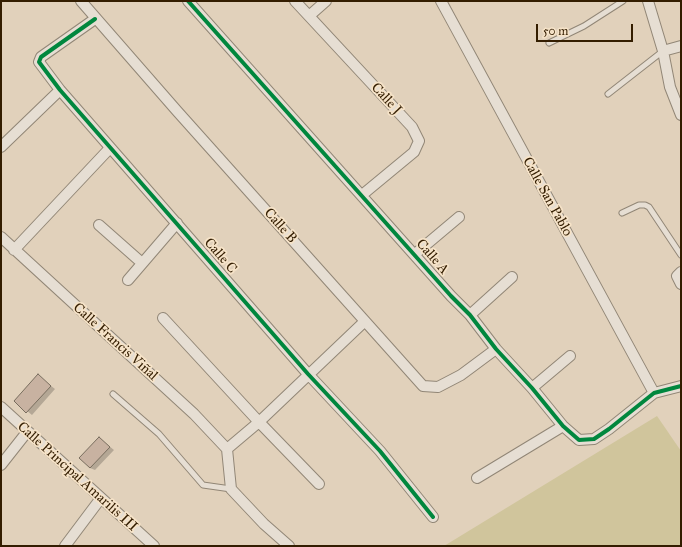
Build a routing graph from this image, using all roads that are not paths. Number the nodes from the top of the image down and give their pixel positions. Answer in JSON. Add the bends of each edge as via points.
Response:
{"nodes":[{"id":1,"x":80,"y":1,"type":"edge"},
{"id":2,"x":188,"y":1,"type":"edge"},
{"id":3,"x":295,"y":1,"type":"edge"},
{"id":4,"x":326,"y":1,"type":"edge"},
{"id":5,"x":441,"y":1,"type":"edge"},
{"id":6,"x":623,"y":1,"type":"edge"},
{"id":7,"x":648,"y":1,"type":"edge"},
{"id":8,"x":309,"y":16,"type":"junction"},
{"id":9,"x":95,"y":19,"type":"junction"},
{"id":10,"x":549,"y":43,"type":"dead end"},
{"id":11,"x":681,"y":46,"type":"edge"},
{"id":12,"x":663,"y":51,"type":"junction"},
{"id":13,"x":60,"y":90,"type":"junction"},
{"id":14,"x":608,"y":94,"type":"dead end"},
{"id":15,"x":681,"y":115,"type":"edge"},
{"id":16,"x":1,"y":147,"type":"edge"},
{"id":17,"x":110,"y":148,"type":"junction"},
{"id":18,"x":362,"y":195,"type":"junction"},
{"id":19,"x":622,"y":214,"type":"dead end"},
{"id":20,"x":459,"y":217,"type":"dead end"},
{"id":21,"x":177,"y":223,"type":"junction"},
{"id":22,"x":99,"y":225,"type":"dead end"},
{"id":23,"x":1,"y":237,"type":"edge"},
{"id":24,"x":14,"y":250,"type":"junction"},
{"id":25,"x":415,"y":254,"type":"junction"},
{"id":26,"x":681,"y":255,"type":"edge"},
{"id":27,"x":142,"y":264,"type":"junction"},
{"id":28,"x":681,"y":272,"type":"edge"},
{"id":29,"x":512,"y":277,"type":"dead end"},
{"id":30,"x":128,"y":280,"type":"dead end"},
{"id":31,"x":681,"y":284,"type":"edge"},
{"id":32,"x":470,"y":314,"type":"junction"},
{"id":33,"x":163,"y":318,"type":"dead end"},
{"id":34,"x":364,"y":322,"type":"junction"},
{"id":35,"x":496,"y":348,"type":"junction"},
{"id":36,"x":570,"y":356,"type":"dead end"},
{"id":37,"x":308,"y":374,"type":"junction"},
{"id":38,"x":681,"y":386,"type":"edge"},
{"id":39,"x":532,"y":388,"type":"junction"},
{"id":40,"x":654,"y":393,"type":"junction"},
{"id":41,"x":113,"y":394,"type":"dead end"},
{"id":42,"x":1,"y":407,"type":"edge"},
{"id":43,"x":259,"y":422,"type":"junction"},
{"id":44,"x":563,"y":426,"type":"junction"},
{"id":45,"x":27,"y":432,"type":"junction"},
{"id":46,"x":227,"y":449,"type":"junction"},
{"id":47,"x":1,"y":465,"type":"edge"},
{"id":48,"x":476,"y":478,"type":"dead end"},
{"id":49,"x":319,"y":484,"type":"dead end"},
{"id":50,"x":231,"y":489,"type":"junction"},
{"id":51,"x":101,"y":498,"type":"junction"},
{"id":52,"x":433,"y":517,"type":"dead end"},
{"id":53,"x":65,"y":546,"type":"edge"},
{"id":54,"x":154,"y":546,"type":"edge"},
{"id":55,"x":289,"y":546,"type":"edge"}],
"edges":[{"from":1,"to":9,"type":"street","name":"Calle B"},
{"from":2,"to":18,"type":"street","name":"Calle A"},
{"from":3,"to":8,"type":"street","name":"Calle J"},
{"from":4,"to":8,"type":"street"},
{"from":5,"to":40,"type":"street","name":"Calle San Pablo"},
{"from":6,"to":10,"type":"lane","via":[[584,26]]},
{"from":7,"to":12,"type":"street"},
{"from":8,"to":18,"type":"street","name":"Calle J","via":[[412,127],[419,141],[414,152]]},
{"from":9,"to":13,"type":"street","name":"Calle C","via":[[41,57],[39,62]]},
{"from":9,"to":34,"type":"street","name":"Calle B"},
{"from":11,"to":12,"type":"street"},
{"from":12,"to":14,"type":"lane"},
{"from":12,"to":15,"type":"street","via":[[670,87]]},
{"from":13,"to":16,"type":"street"},
{"from":13,"to":17,"type":"street","name":"Calle C"},
{"from":17,"to":21,"type":"street","name":"Calle C"},
{"from":17,"to":24,"type":"street"},
{"from":18,"to":25,"type":"street","name":"Calle A"},
{"from":19,"to":26,"type":"lane","via":[[639,205],[649,207]]},
{"from":20,"to":25,"type":"street"},
{"from":21,"to":27,"type":"street"},
{"from":21,"to":37,"type":"street","name":"Calle C"},
{"from":22,"to":27,"type":"street"},
{"from":23,"to":24,"type":"street","name":"Calle Francis Viñal"},
{"from":24,"to":46,"type":"street","name":"Calle Francis Viñal","via":[[194,414]]},
{"from":25,"to":32,"type":"street","name":"Calle A"},
{"from":27,"to":30,"type":"street"},
{"from":28,"to":31,"type":"street","via":[[677,276]]},
{"from":29,"to":32,"type":"street"},
{"from":32,"to":35,"type":"street","name":"Calle A"},
{"from":33,"to":43,"type":"street"},
{"from":34,"to":35,"type":"street","name":"Calle B","via":[[423,386],[438,388]]},
{"from":34,"to":37,"type":"street"},
{"from":35,"to":39,"type":"street","name":"Calle A"},
{"from":36,"to":39,"type":"street"},
{"from":37,"to":43,"type":"street"},
{"from":37,"to":52,"type":"street","name":"Calle C","via":[[380,452]]},
{"from":38,"to":40,"type":"street","name":"Calle A"},
{"from":39,"to":44,"type":"street","name":"Calle A"},
{"from":40,"to":44,"type":"street","name":"Calle A","via":[[594,439],[579,440]]},
{"from":41,"to":50,"type":"lane","via":[[159,434],[203,485]]},
{"from":42,"to":45,"type":"street","name":"Calle Principal Amarilis III"},
{"from":43,"to":46,"type":"street"},
{"from":43,"to":49,"type":"street"},
{"from":44,"to":48,"type":"street"},
{"from":45,"to":47,"type":"street"},
{"from":45,"to":51,"type":"street","name":"Calle Principal Amarilis III"},
{"from":46,"to":50,"type":"street"},
{"from":50,"to":55,"type":"street"},
{"from":51,"to":53,"type":"street"},
{"from":51,"to":54,"type":"street","name":"Calle Principal Amarilis III"}]}
